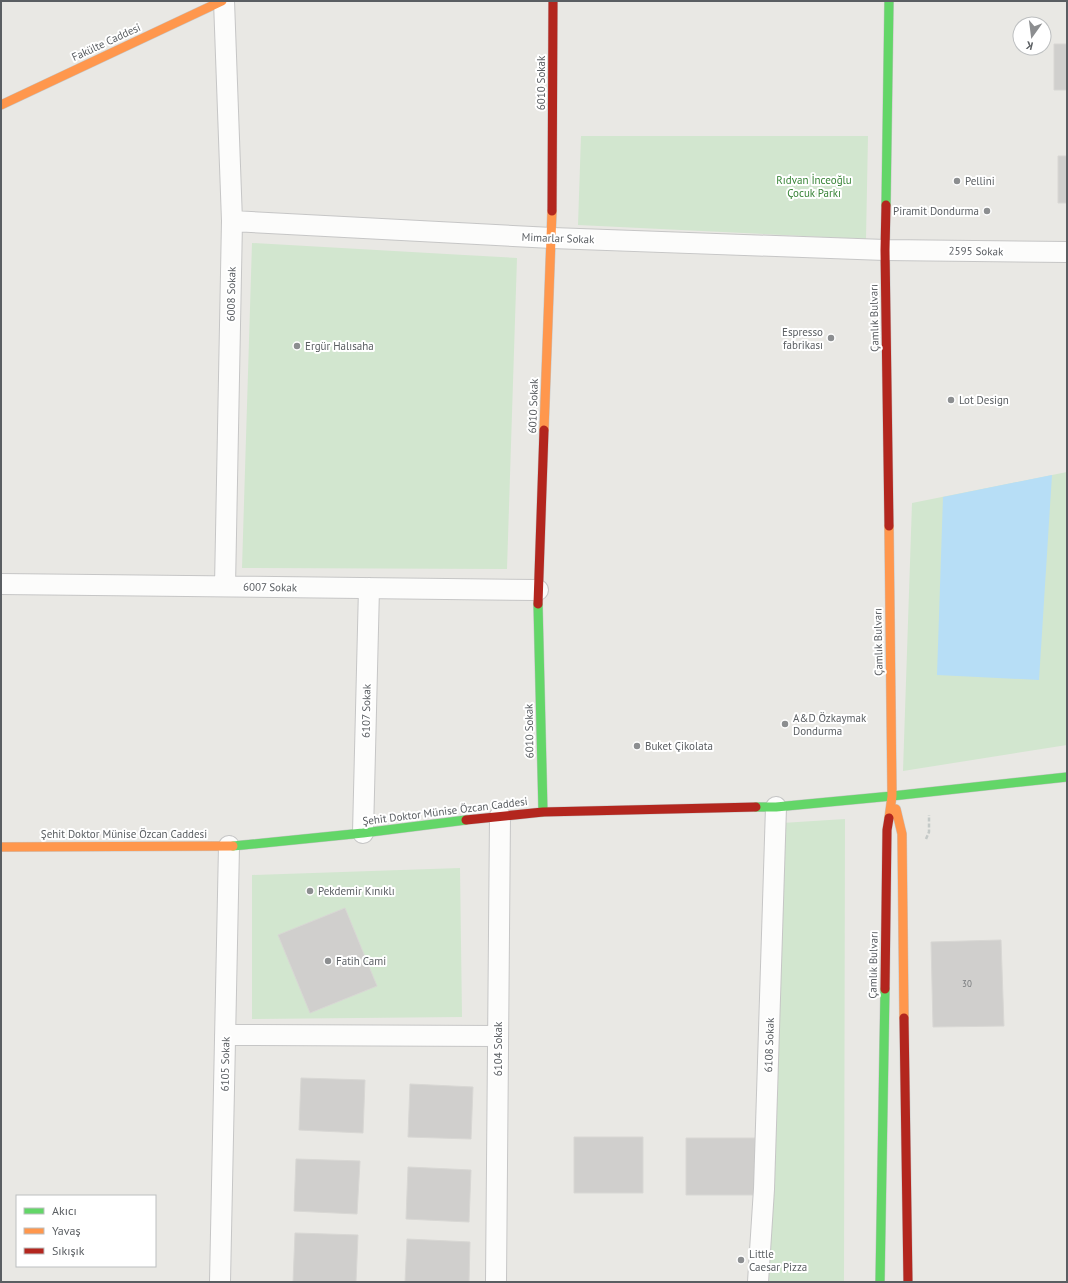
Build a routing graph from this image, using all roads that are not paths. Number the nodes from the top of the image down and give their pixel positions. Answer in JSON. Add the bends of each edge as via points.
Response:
{"nodes":[{"id":1,"x":223,"y":1,"type":"edge"},
{"id":2,"x":554,"y":1,"type":"edge"},
{"id":3,"x":889,"y":1,"type":"edge"},
{"id":4,"x":1,"y":105,"type":"edge"},
{"id":5,"x":232,"y":221,"type":"junction"},
{"id":6,"x":552,"y":238,"type":"junction"},
{"id":7,"x":885,"y":250,"type":"junction"},
{"id":8,"x":1067,"y":252,"type":"edge"},
{"id":9,"x":1,"y":584,"type":"edge"},
{"id":10,"x":225,"y":586,"type":"junction"},
{"id":11,"x":369,"y":588,"type":"junction"},
{"id":12,"x":538,"y":590,"type":"junction"},
{"id":13,"x":1067,"y":777,"type":"edge"},
{"id":14,"x":892,"y":796,"type":"junction"},
{"id":15,"x":776,"y":807,"type":"junction"},
{"id":16,"x":543,"y":812,"type":"junction"},
{"id":17,"x":500,"y":816,"type":"junction"},
{"id":18,"x":363,"y":833,"type":"junction"},
{"id":19,"x":229,"y":846,"type":"junction"},
{"id":20,"x":1,"y":847,"type":"edge"},
{"id":21,"x":225,"y":1036,"type":"junction"},
{"id":22,"x":498,"y":1036,"type":"junction"},
{"id":23,"x":220,"y":1282,"type":"edge"},
{"id":24,"x":496,"y":1282,"type":"edge"},
{"id":25,"x":758,"y":1282,"type":"edge"},
{"id":26,"x":880,"y":1282,"type":"edge"},
{"id":27,"x":908,"y":1282,"type":"edge"}],
"edges":[{"from":1,"to":4,"type":"street","name":"Fakülte Caddesi"},
{"from":1,"to":5,"type":"street","name":"6008 Sokak"},
{"from":2,"to":6,"type":"street","name":"6010 Sokak"},
{"from":3,"to":7,"type":"street","name":"Çamlık Bulvarı"},
{"from":5,"to":6,"type":"street","name":"Mimarlar Sokak"},
{"from":5,"to":10,"type":"street","name":"6008 Sokak"},
{"from":6,"to":7,"type":"street","name":"Mimarlar Sokak"},
{"from":6,"to":12,"type":"street","name":"6010 Sokak"},
{"from":7,"to":8,"type":"street","name":"2595 Sokak"},
{"from":7,"to":14,"type":"street","name":"Çamlık Bulvarı"},
{"from":9,"to":10,"type":"street","name":"6007 Sokak"},
{"from":10,"to":11,"type":"street","name":"6007 Sokak"},
{"from":11,"to":12,"type":"street","name":"6007 Sokak"},
{"from":11,"to":18,"type":"street","name":"6107 Sokak"},
{"from":12,"to":16,"type":"street","name":"6010 Sokak"},
{"from":13,"to":14,"type":"street","name":"Şehit Doktor Münise Özcan Caddesi"},
{"from":14,"to":15,"type":"street","name":"Şehit Doktor Münise Özcan Caddesi"},
{"from":14,"to":26,"type":"street","name":"Çamlık Bulvarı","via":[[887,830]]},
{"from":14,"to":27,"type":"street","via":[[902,834]]},
{"from":15,"to":16,"type":"street","name":"Şehit Doktor Münise Özcan Caddesi"},
{"from":15,"to":25,"type":"street","name":"6108 Sokak","via":[[764,1190]]},
{"from":16,"to":17,"type":"street","name":"Şehit Doktor Münise Özcan Caddesi"},
{"from":17,"to":18,"type":"street","name":"Şehit Doktor Münise Özcan Caddesi"},
{"from":17,"to":22,"type":"street","name":"6104 Sokak"},
{"from":18,"to":19,"type":"street","name":"Şehit Doktor Münise Özcan Caddesi"},
{"from":19,"to":20,"type":"street","name":"Şehit Doktor Münise Özcan Caddesi"},
{"from":19,"to":21,"type":"street","name":"6105 Sokak"},
{"from":21,"to":22,"type":"street"},
{"from":21,"to":23,"type":"street","name":"6105 Sokak"},
{"from":22,"to":24,"type":"street","name":"6104 Sokak"}]}
